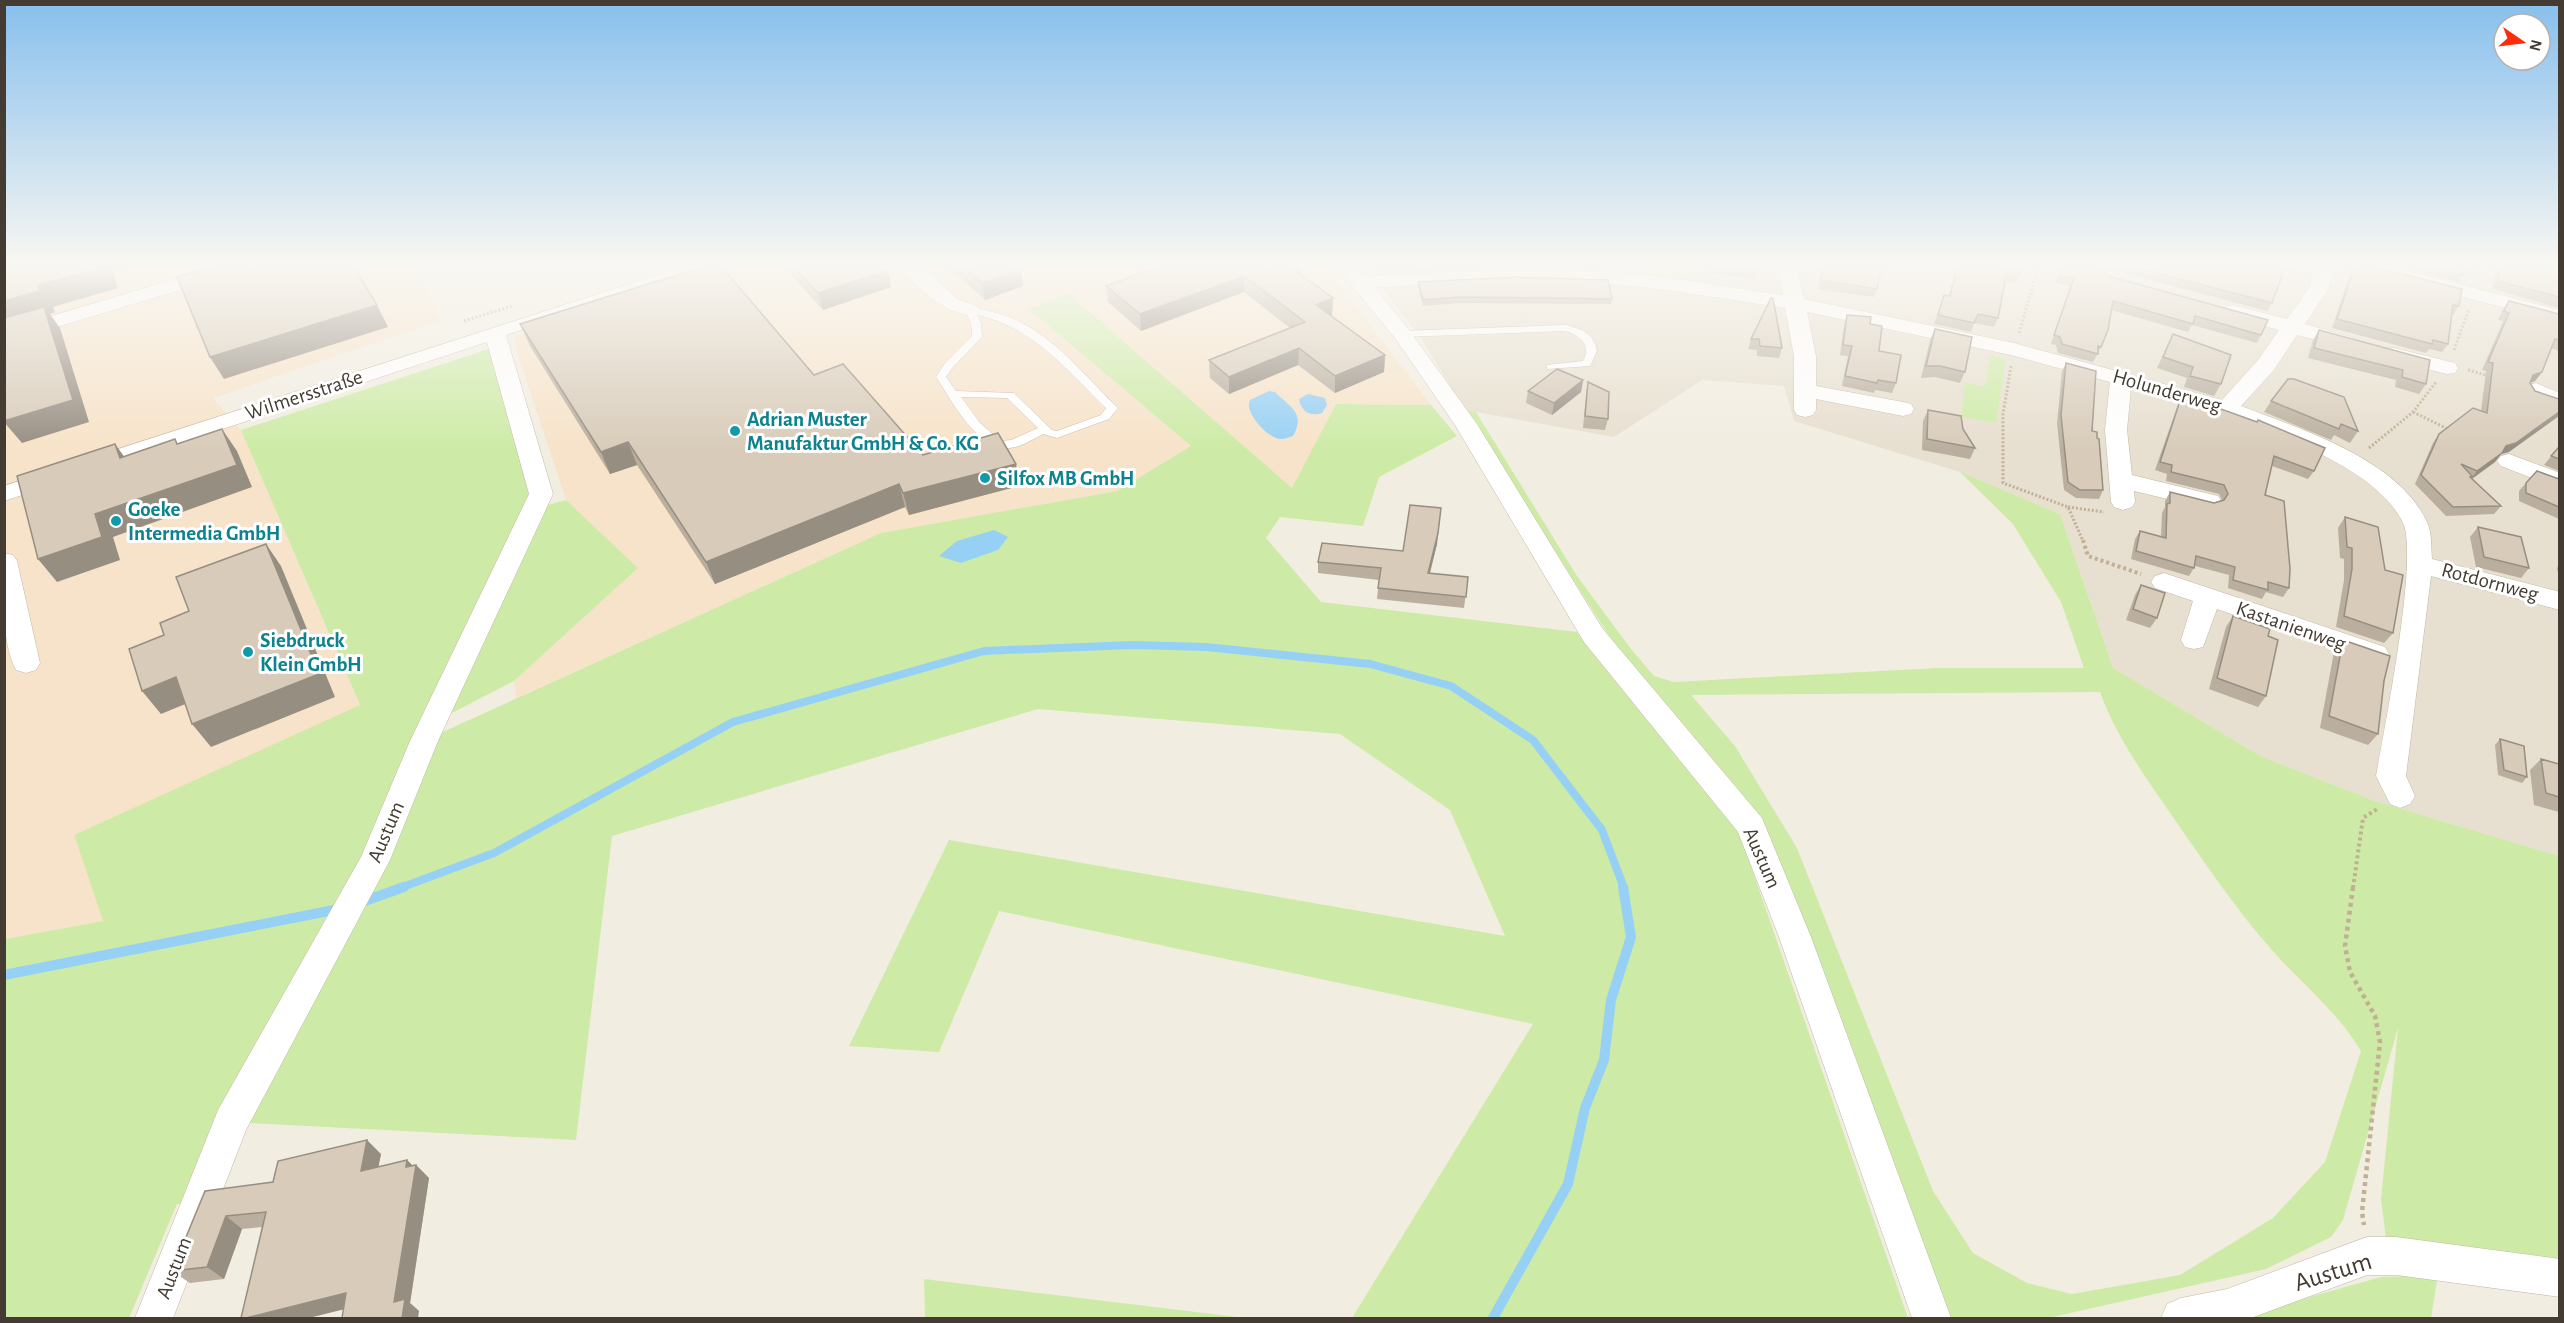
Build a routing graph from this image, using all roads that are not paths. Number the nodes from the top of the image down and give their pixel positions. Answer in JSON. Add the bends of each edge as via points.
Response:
{"nodes":[{"id":1,"x":38,"y":327,"type":"edge"},
{"id":2,"x":512,"y":327,"type":"edge"},
{"id":3,"x":976,"y":327,"type":"edge"},
{"id":4,"x":1021,"y":327,"type":"edge"},
{"id":5,"x":1396,"y":327,"type":"edge"},
{"id":6,"x":1798,"y":327,"type":"edge"},
{"id":7,"x":1907,"y":327,"type":"edge"},
{"id":8,"x":2292,"y":327,"type":"joint"},
{"id":9,"x":495,"y":332,"type":"junction"},
{"id":10,"x":1402,"y":334,"type":"junction"},
{"id":11,"x":4,"y":337,"type":"edge"},
{"id":12,"x":1551,"y":367,"type":"dead end"},
{"id":13,"x":2454,"y":368,"type":"road end"},
{"id":14,"x":2121,"y":378,"type":"junction"},
{"id":15,"x":2536,"y":390,"type":"edge"},
{"id":16,"x":953,"y":394,"type":"junction"},
{"id":17,"x":2559,"y":402,"type":"edge"},
{"id":18,"x":2226,"y":408,"type":"junction"},
{"id":19,"x":1903,"y":409,"type":"dead end"},
{"id":20,"x":1045,"y":429,"type":"junction"},
{"id":21,"x":2509,"y":461,"type":"dead end"},
{"id":22,"x":2559,"y":482,"type":"edge"},
{"id":23,"x":4,"y":494,"type":"edge"},
{"id":24,"x":2209,"y":501,"type":"edge"},
{"id":25,"x":4,"y":561,"type":"edge"},
{"id":26,"x":2420,"y":564,"type":"junction"},
{"id":27,"x":2164,"y":582,"type":"road end"},
{"id":28,"x":2207,"y":598,"type":"junction"},
{"id":29,"x":2559,"y":601,"type":"edge"},
{"id":30,"x":2194,"y":640,"type":"dead end"},
{"id":31,"x":26,"y":663,"type":"dead end"},
{"id":32,"x":2408,"y":665,"type":"junction"},
{"id":33,"x":2400,"y":796,"type":"road end"},
{"id":34,"x":2559,"y":1278,"type":"edge"},
{"id":35,"x":154,"y":1318,"type":"edge"},
{"id":36,"x":1931,"y":1318,"type":"edge"},
{"id":37,"x":2181,"y":1318,"type":"edge"}],
"edges":[{"from":1,"to":11,"type":"street"},
{"from":2,"to":9,"type":"street","name":"Wilmersstraße"},
{"from":3,"to":16,"type":"lane","via":[[977,337],[941,377]]},
{"from":4,"to":20,"type":"lane","via":[[1047,346],[1112,408],[1106,417],[1057,435]]},
{"from":5,"to":10,"type":"street","name":"Austum"},
{"from":6,"to":19,"type":"street","via":[[1805,356],[1805,401]]},
{"from":7,"to":14,"type":"street","name":"Holunderweg","via":[[2014,349]]},
{"from":8,"to":13,"type":"street"},
{"from":8,"to":18,"type":"street","via":[[2266,365]]},
{"from":9,"to":23,"type":"street","name":"Wilmersstraße"},
{"from":9,"to":35,"type":"street","name":"Austum","via":[[541,494],[424,741],[375,860],[231,1122]]},
{"from":10,"to":12,"type":"lane","via":[[1565,328],[1586,335],[1593,351],[1586,364]]},
{"from":10,"to":36,"type":"street","name":"Austum","via":[[1466,424],[1593,635],[1750,826],[1795,937]]},
{"from":14,"to":18,"type":"street","name":"Holunderweg"},
{"from":14,"to":24,"type":"street","via":[[2116,430],[2122,491]]},
{"from":15,"to":17,"type":"street"},
{"from":16,"to":20,"type":"lane","via":[[1010,395]]},
{"from":16,"to":20,"type":"lane","via":[[964,414],[997,444],[1006,445]]},
{"from":18,"to":26,"type":"street","name":"Holunderweg","via":[[2320,444],[2375,477],[2397,497],[2416,524]]},
{"from":21,"to":22,"type":"street"},
{"from":25,"to":31,"type":"street"},
{"from":26,"to":29,"type":"street","name":"Rotdornweg"},
{"from":26,"to":32,"type":"street","name":"Holunderweg"},
{"from":27,"to":28,"type":"street","name":"Kastanienweg"},
{"from":28,"to":30,"type":"street","name":"Kastanienweg"},
{"from":28,"to":32,"type":"street","name":"Kastanienweg"},
{"from":32,"to":33,"type":"street","name":"Holunderweg","via":[[2391,777]]},
{"from":34,"to":37,"type":"street","name":"Austum","via":[[2418,1258],[2367,1256],[2227,1308]]}]}
